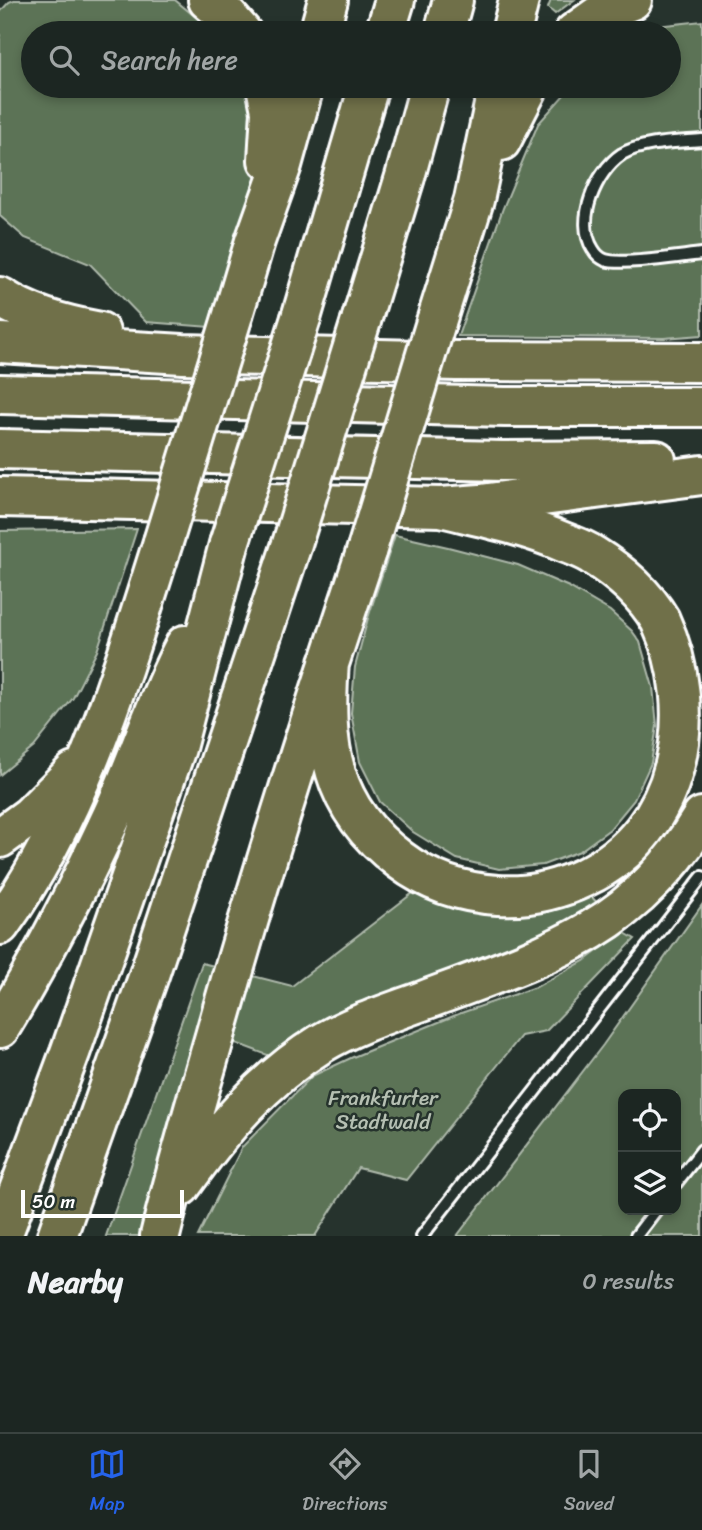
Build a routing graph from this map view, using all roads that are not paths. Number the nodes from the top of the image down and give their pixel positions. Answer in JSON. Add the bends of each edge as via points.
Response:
{"nodes":[{"id":1,"x":208,"y":0,"type":"edge"},
{"id":2,"x":328,"y":0,"type":"edge"},
{"id":3,"x":395,"y":0,"type":"edge"},
{"id":4,"x":453,"y":0,"type":"edge"},
{"id":5,"x":519,"y":0,"type":"edge"},
{"id":6,"x":632,"y":0,"type":"edge"},
{"id":7,"x":231,"y":21,"type":"edge"},
{"id":8,"x":322,"y":21,"type":"edge"},
{"id":9,"x":389,"y":21,"type":"edge"},
{"id":10,"x":447,"y":21,"type":"edge"},
{"id":11,"x":514,"y":21,"type":"edge"},
{"id":12,"x":592,"y":21,"type":"edge"},
{"id":13,"x":268,"y":98,"type":"edge"},
{"id":14,"x":301,"y":98,"type":"edge"},
{"id":15,"x":365,"y":98,"type":"edge"},
{"id":16,"x":427,"y":98,"type":"edge"},
{"id":17,"x":495,"y":98,"type":"edge"},
{"id":18,"x":522,"y":98,"type":"edge"},
{"id":19,"x":702,"y":140,"type":"edge"},
{"id":20,"x":474,"y":200,"type":"junction"},
{"id":21,"x":255,"y":241,"type":"junction"},
{"id":22,"x":702,"y":254,"type":"edge"},
{"id":23,"x":0,"y":297,"type":"edge"},
{"id":24,"x":0,"y":343,"type":"edge"},
{"id":25,"x":702,"y":350,"type":"edge"},
{"id":26,"x":183,"y":354,"type":"junction"},
{"id":27,"x":592,"y":362,"type":"junction"},
{"id":28,"x":702,"y":362,"type":"edge"},
{"id":29,"x":0,"y":394,"type":"edge"},
{"id":30,"x":702,"y":407,"type":"edge"},
{"id":31,"x":0,"y":449,"type":"edge"},
{"id":32,"x":702,"y":460,"type":"edge"},
{"id":33,"x":702,"y":475,"type":"edge"},
{"id":34,"x":0,"y":498,"type":"edge"},
{"id":35,"x":441,"y":507,"type":"junction"},
{"id":36,"x":229,"y":544,"type":"junction"},
{"id":37,"x":329,"y":662,"type":"junction"},
{"id":38,"x":91,"y":756,"type":"junction"},
{"id":39,"x":702,"y":817,"type":"edge"},
{"id":40,"x":0,"y":838,"type":"edge"},
{"id":41,"x":702,"y":877,"type":"edge"},
{"id":42,"x":0,"y":925,"type":"edge"},
{"id":43,"x":0,"y":1028,"type":"edge"},
{"id":44,"x":702,"y":1150,"type":"edge"},
{"id":45,"x":681,"y":1177,"type":"edge"},
{"id":46,"x":652,"y":1215,"type":"edge"},
{"id":47,"x":164,"y":1221,"type":"edge"},
{"id":48,"x":2,"y":1236,"type":"edge"},
{"id":49,"x":57,"y":1236,"type":"edge"},
{"id":50,"x":422,"y":1236,"type":"edge"},
{"id":51,"x":636,"y":1236,"type":"edge"}],
"edges":[{"from":1,"to":7,"type":"highway"},
{"from":2,"to":8,"type":"highway"},
{"from":3,"to":9,"type":"highway"},
{"from":4,"to":10,"type":"highway"},
{"from":5,"to":11,"type":"highway"},
{"from":6,"to":12,"type":"highway"},
{"from":13,"to":21,"type":"highway","via":[[270,136]]},
{"from":14,"to":21,"type":"highway"},
{"from":15,"to":36,"type":"highway","bridge":true},
{"from":16,"to":49,"type":"highway","bridge":true,"via":[[291,547]]},
{"from":17,"to":20,"type":"highway"},
{"from":18,"to":20,"type":"highway"},
{"from":19,"to":22,"type":"lane","via":[[650,145],[624,153],[598,180],[585,220],[588,241],[604,260]]},
{"from":20,"to":37,"type":"highway","bridge":true},
{"from":21,"to":38,"type":"highway","bridge":true,"via":[[163,542]]},
{"from":23,"to":26,"type":"highway","via":[[43,317]]},
{"from":24,"to":26,"type":"highway"},
{"from":25,"to":27,"type":"highway"},
{"from":26,"to":27,"type":"highway"},
{"from":27,"to":28,"type":"highway"},
{"from":29,"to":30,"type":"highway","via":[[505,407]]},
{"from":31,"to":32,"type":"highway","via":[[502,461]]},
{"from":33,"to":35,"type":"highway"},
{"from":34,"to":35,"type":"highway"},
{"from":35,"to":37,"type":"highway","via":[[532,530],[588,552],[628,582],[660,619],[682,673],[686,736],[675,780],[644,833],[602,869],[545,892],[484,894],[427,877],[374,838],[344,796],[330,750]]},
{"from":36,"to":43,"type":"highway","via":[[113,815]]},
{"from":36,"to":48,"type":"highway","via":[[176,748]]},
{"from":37,"to":47,"type":"highway","via":[[253,900]]},
{"from":38,"to":40,"type":"highway","via":[[30,816]]},
{"from":38,"to":42,"type":"highway","via":[[53,840]]},
{"from":39,"to":47,"type":"highway","via":[[646,888],[593,929],[542,956],[352,1028],[274,1078],[212,1143]]},
{"from":41,"to":50,"type":"lane"},
{"from":44,"to":45,"type":"lane"},
{"from":46,"to":51,"type":"lane"}]}
